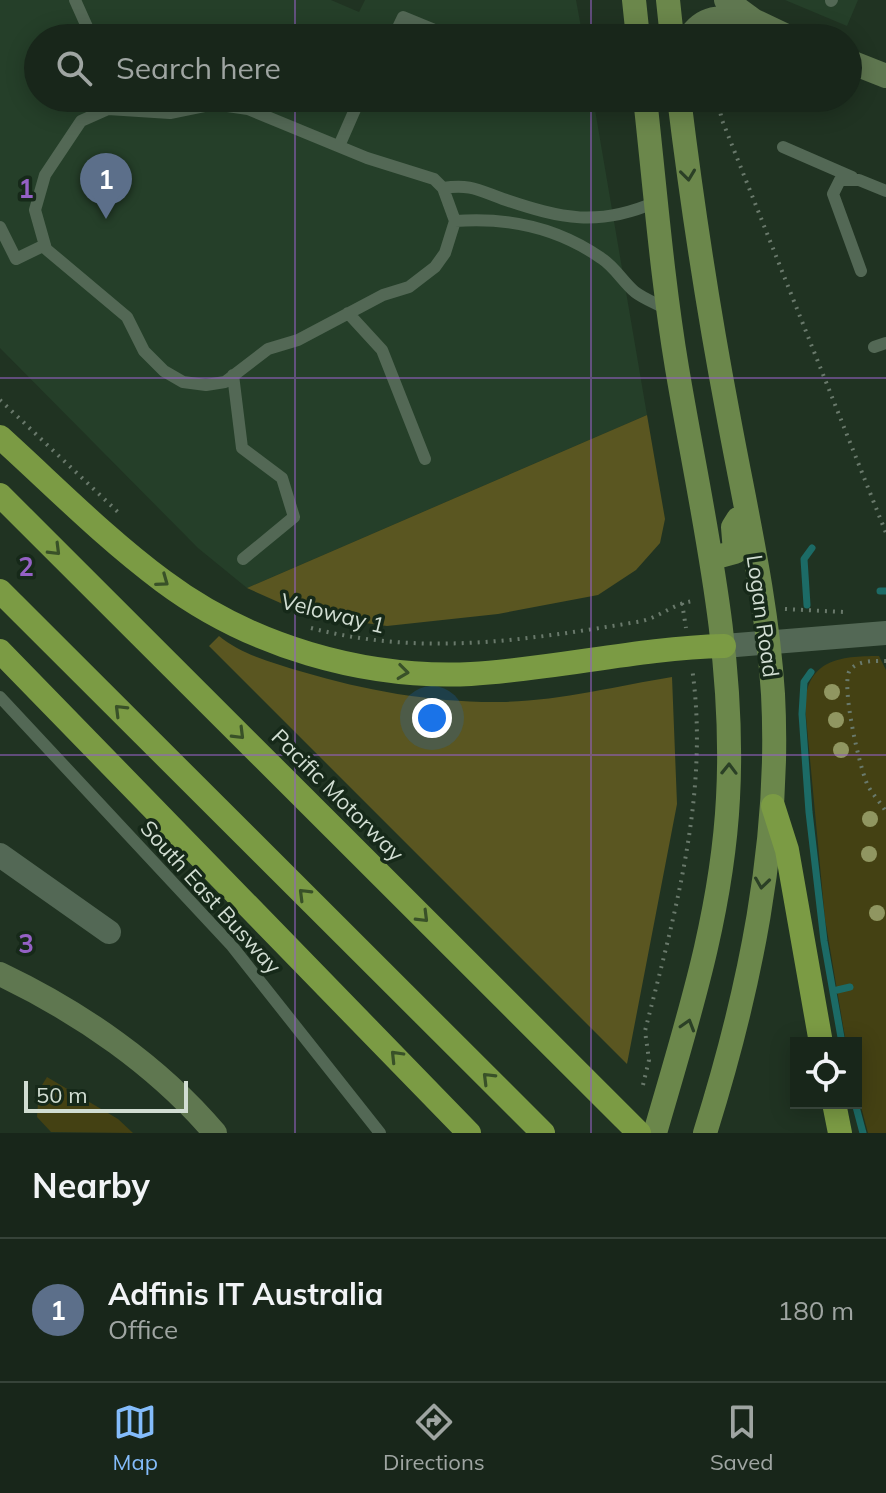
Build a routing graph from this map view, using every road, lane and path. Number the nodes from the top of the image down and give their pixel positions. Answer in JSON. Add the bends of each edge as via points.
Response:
{"nodes":[{"id":1,"x":75,"y":0,"type":"edge"},
{"id":2,"x":634,"y":0,"type":"edge"},
{"id":3,"x":668,"y":0,"type":"edge"},
{"id":4,"x":726,"y":0,"type":"edge"},
{"id":5,"x":753,"y":20,"type":"junction"},
{"id":6,"x":86,"y":24,"type":"edge"},
{"id":7,"x":400,"y":24,"type":"edge"},
{"id":8,"x":420,"y":24,"type":"edge"},
{"id":9,"x":637,"y":24,"type":"edge"},
{"id":10,"x":671,"y":24,"type":"edge"},
{"id":11,"x":700,"y":24,"type":"edge"},
{"id":12,"x":761,"y":24,"type":"edge"},
{"id":13,"x":862,"y":67,"type":"edge"},
{"id":14,"x":886,"y":76,"type":"edge"},
{"id":15,"x":101,"y":112,"type":"edge"},
{"id":16,"x":255,"y":112,"type":"edge"},
{"id":17,"x":354,"y":112,"type":"edge"},
{"id":18,"x":646,"y":112,"type":"edge"},
{"id":19,"x":681,"y":112,"type":"edge"},
{"id":20,"x":720,"y":112,"type":"edge"},
{"id":21,"x":339,"y":146,"type":"junction"},
{"id":22,"x":783,"y":147,"type":"dead end"},
{"id":23,"x":859,"y":180,"type":"junction"},
{"id":24,"x":443,"y":188,"type":"junction"},
{"id":25,"x":886,"y":191,"type":"edge"},
{"id":26,"x":656,"y":202,"type":"junction"},
{"id":27,"x":455,"y":221,"type":"junction"},
{"id":28,"x":0,"y":227,"type":"edge"},
{"id":29,"x":45,"y":245,"type":"junction"},
{"id":30,"x":861,"y":271,"type":"dead end"},
{"id":31,"x":668,"y":310,"type":"junction"},
{"id":32,"x":348,"y":313,"type":"junction"},
{"id":33,"x":233,"y":375,"type":"junction"},
{"id":34,"x":0,"y":400,"type":"edge"},
{"id":35,"x":0,"y":437,"type":"edge"},
{"id":36,"x":425,"y":459,"type":"dead end"},
{"id":37,"x":0,"y":495,"type":"edge"},
{"id":38,"x":746,"y":506,"type":"junction"},
{"id":39,"x":130,"y":522,"type":"dead end"},
{"id":40,"x":886,"y":533,"type":"edge"},
{"id":41,"x":713,"y":558,"type":"junction"},
{"id":42,"x":243,"y":559,"type":"dead end"},
{"id":43,"x":0,"y":591,"type":"edge"},
{"id":44,"x":301,"y":625,"type":"dead end"},
{"id":45,"x":886,"y":633,"type":"edge"},
{"id":46,"x":769,"y":644,"type":"junction"},
{"id":47,"x":724,"y":646,"type":"junction"},
{"id":48,"x":689,"y":647,"type":"junction"},
{"id":49,"x":0,"y":651,"type":"edge"},
{"id":50,"x":886,"y":661,"type":"edge"},
{"id":51,"x":0,"y":697,"type":"edge"},
{"id":52,"x":773,"y":806,"type":"junction"},
{"id":53,"x":886,"y":812,"type":"edge"},
{"id":54,"x":0,"y":855,"type":"edge"},
{"id":55,"x":109,"y":932,"type":"dead end"},
{"id":56,"x":0,"y":974,"type":"edge"},
{"id":57,"x":820,"y":1037,"type":"edge"},
{"id":58,"x":639,"y":1097,"type":"dead end"},
{"id":59,"x":835,"y":1109,"type":"edge"},
{"id":60,"x":215,"y":1133,"type":"edge"},
{"id":61,"x":380,"y":1133,"type":"edge"},
{"id":62,"x":469,"y":1133,"type":"edge"},
{"id":63,"x":543,"y":1133,"type":"edge"},
{"id":64,"x":639,"y":1133,"type":"edge"},
{"id":65,"x":655,"y":1133,"type":"edge"},
{"id":66,"x":705,"y":1133,"type":"edge"},
{"id":67,"x":840,"y":1133,"type":"edge"}],
"edges":[{"from":1,"to":6,"type":"lane"},
{"from":2,"to":9,"type":"main road"},
{"from":3,"to":10,"type":"main road"},
{"from":4,"to":5,"type":"street"},
{"from":5,"to":11,"type":"street","via":[[712,18]]},
{"from":5,"to":12,"type":"street"},
{"from":7,"to":8,"type":"lane","via":[[403,17]]},
{"from":13,"to":14,"type":"street"},
{"from":15,"to":29,"type":"lane","via":[[81,121],[45,175],[35,210]]},
{"from":16,"to":21,"type":"lane"},
{"from":17,"to":21,"type":"lane"},
{"from":18,"to":26,"type":"main road","name":"Logan Road"},
{"from":19,"to":38,"type":"main road","name":"Logan Road","one_way":true,"via":[[701,262]]},
{"from":20,"to":40,"type":"path","via":[[810,351]]},
{"from":21,"to":24,"type":"lane","via":[[434,179]]},
{"from":22,"to":23,"type":"lane"},
{"from":23,"to":25,"type":"lane"},
{"from":23,"to":30,"type":"lane","via":[[840,180],[833,194]]},
{"from":24,"to":26,"type":"lane","via":[[467,185],[546,211],[587,218],[627,214]]},
{"from":24,"to":27,"type":"lane"},
{"from":26,"to":31,"type":"main road","name":"Logan Road"},
{"from":27,"to":31,"type":"lane","via":[[532,225],[564,237],[611,265],[634,291]]},
{"from":27,"to":32,"type":"lane","via":[[435,267],[409,287]]},
{"from":28,"to":29,"type":"lane","via":[[16,259]]},
{"from":29,"to":33,"type":"lane","via":[[127,317],[144,351],[164,371],[183,382],[206,385]]},
{"from":31,"to":41,"type":"main road","name":"Logan Road"},
{"from":32,"to":33,"type":"lane","via":[[298,340],[268,349]]},
{"from":32,"to":36,"type":"lane","via":[[382,350]]},
{"from":33,"to":42,"type":"lane","via":[[242,448],[282,478],[294,517]]},
{"from":34,"to":39,"type":"path"},
{"from":35,"to":48,"type":"highway","one_way":true,"via":[[165,583],[225,619],[303,653],[390,671],[449,675]]},
{"from":37,"to":64,"type":"highway","name":"Pacific Motorway","one_way":true},
{"from":38,"to":41,"type":"main road","via":[[733,527],[735,552]]},
{"from":38,"to":46,"type":"main road","name":"Logan Road"},
{"from":41,"to":47,"type":"main road","name":"Logan Road"},
{"from":63,"to":43,"type":"highway","one_way":true},
{"from":44,"to":48,"type":"path","name":"Veloway 1","via":[[401,644],[450,646],[638,622],[682,603]]},
{"from":45,"to":46,"type":"street"},
{"from":46,"to":47,"type":"street"},
{"from":46,"to":52,"type":"main road","name":"Logan Road"},
{"from":47,"to":48,"type":"highway"},
{"from":65,"to":47,"type":"main road","name":"Logan Road","one_way":true,"via":[[696,997],[719,885],[729,755]]},
{"from":48,"to":58,"type":"path","via":[[694,698],[691,842],[645,1031],[649,1060]]},
{"from":62,"to":49,"type":"highway","one_way":true},
{"from":50,"to":53,"type":"path","via":[[853,666],[846,680],[868,785]]},
{"from":51,"to":61,"type":"lane","name":"South East Busway","via":[[232,946]]},
{"from":52,"to":57,"type":"highway","via":[[790,865]]},
{"from":52,"to":66,"type":"main road","name":"Logan Road","one_way":true,"via":[[732,1047]]},
{"from":54,"to":55,"type":"street"},
{"from":56,"to":60,"type":"street","via":[[126,1051],[194,1108]]},
{"from":59,"to":67,"type":"highway"}]}
